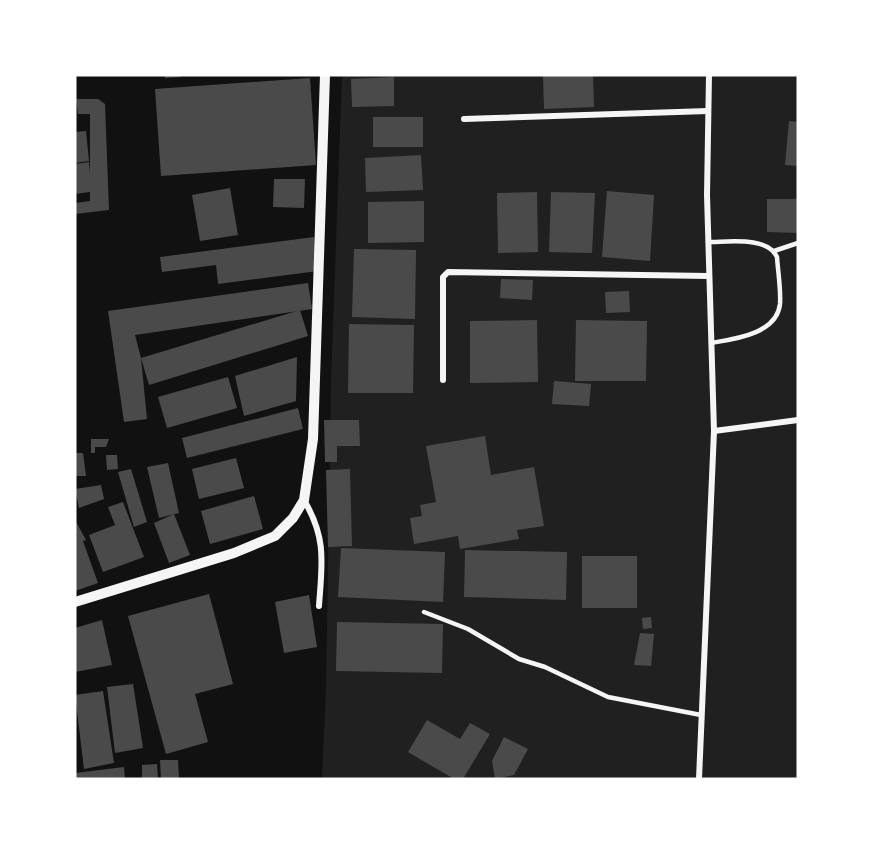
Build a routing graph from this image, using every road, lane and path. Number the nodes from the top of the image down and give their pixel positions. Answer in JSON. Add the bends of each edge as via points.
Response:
{"nodes":[{"id":1,"x":325,"y":75,"type":"edge"},
{"id":2,"x":709,"y":75,"type":"edge"},
{"id":3,"x":708,"y":111,"type":"junction"},
{"id":4,"x":464,"y":119,"type":"dead end"},
{"id":5,"x":708,"y":242,"type":"junction"},
{"id":6,"x":798,"y":243,"type":"edge"},
{"id":7,"x":774,"y":251,"type":"junction"},
{"id":8,"x":709,"y":276,"type":"junction"},
{"id":9,"x":711,"y":342,"type":"junction"},
{"id":10,"x":443,"y":380,"type":"dead end"},
{"id":11,"x":798,"y":420,"type":"edge"},
{"id":12,"x":714,"y":431,"type":"junction"},
{"id":13,"x":304,"y":500,"type":"junction"},
{"id":14,"x":75,"y":602,"type":"edge"},
{"id":15,"x":319,"y":606,"type":"dead end"},
{"id":16,"x":424,"y":612,"type":"dead end"},
{"id":17,"x":701,"y":716,"type":"junction"},
{"id":18,"x":699,"y":779,"type":"edge"}],
"edges":[{"from":1,"to":13,"type":"street","via":[[313,439]]},
{"from":2,"to":3,"type":"street"},
{"from":3,"to":4,"type":"street"},
{"from":3,"to":5,"type":"street"},
{"from":5,"to":7,"type":"lane","via":[[758,244]]},
{"from":5,"to":8,"type":"street"},
{"from":6,"to":7,"type":"lane"},
{"from":7,"to":9,"type":"lane","via":[[780,306],[773,319],[764,328],[735,339]]},
{"from":8,"to":9,"type":"street"},
{"from":8,"to":10,"type":"street","via":[[447,272],[443,277]]},
{"from":9,"to":12,"type":"street"},
{"from":11,"to":12,"type":"street"},
{"from":12,"to":17,"type":"street"},
{"from":13,"to":14,"type":"street","via":[[274,537]]},
{"from":13,"to":15,"type":"street","via":[[316,520],[323,554]]},
{"from":16,"to":17,"type":"lane","via":[[468,629],[519,659],[608,697]]},
{"from":17,"to":18,"type":"street"}]}
